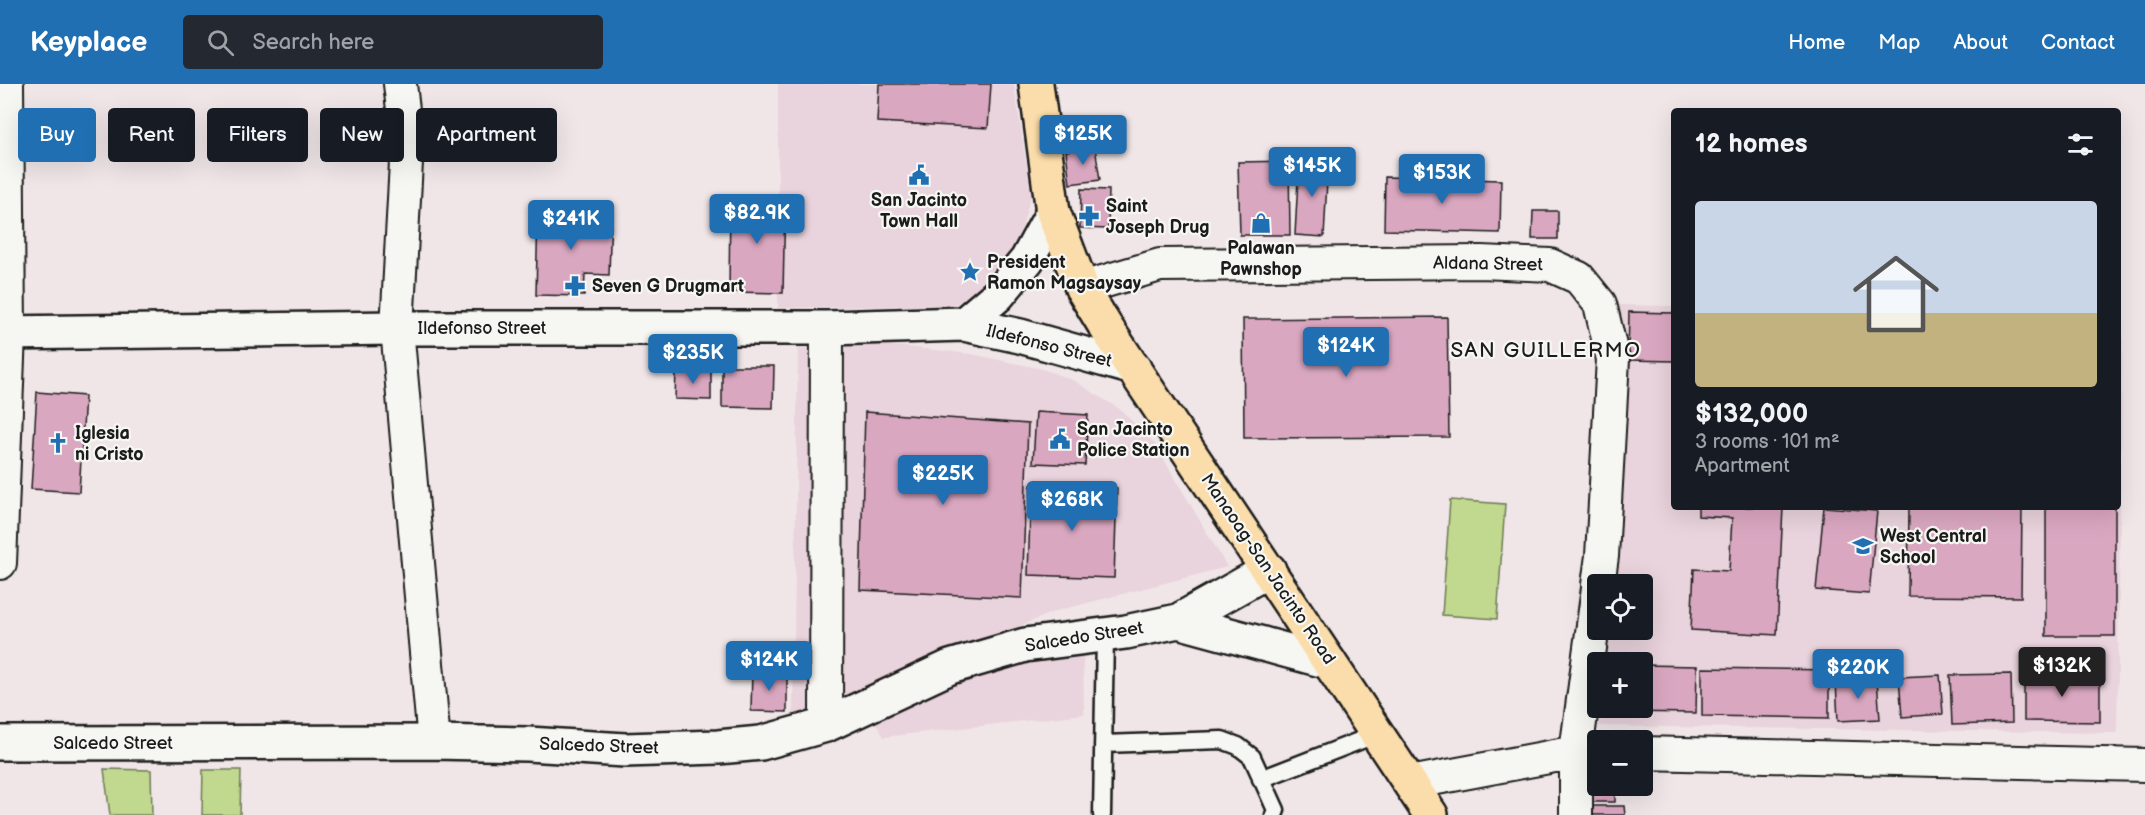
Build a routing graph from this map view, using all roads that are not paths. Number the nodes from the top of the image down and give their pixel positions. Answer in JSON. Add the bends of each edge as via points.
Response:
{"nodes":[{"id":1,"x":7,"y":84,"type":"edge"},
{"id":2,"x":400,"y":84,"type":"edge"},
{"id":3,"x":1036,"y":84,"type":"edge"},
{"id":4,"x":1053,"y":212,"type":"junction"},
{"id":5,"x":1082,"y":288,"type":"junction"},
{"id":6,"x":964,"y":324,"type":"junction"},
{"id":7,"x":397,"y":328,"type":"junction"},
{"id":8,"x":827,"y":328,"type":"junction"},
{"id":9,"x":4,"y":333,"type":"edge"},
{"id":10,"x":1134,"y":368,"type":"junction"},
{"id":11,"x":0,"y":562,"type":"edge"},
{"id":12,"x":1269,"y":570,"type":"junction"},
{"id":13,"x":1600,"y":574,"type":"edge"},
{"id":14,"x":1178,"y":621,"type":"junction"},
{"id":15,"x":1105,"y":634,"type":"junction"},
{"id":16,"x":1594,"y":640,"type":"edge"},
{"id":17,"x":1329,"y":662,"type":"junction"},
{"id":18,"x":826,"y":725,"type":"junction"},
{"id":19,"x":1588,"y":730,"type":"edge"},
{"id":20,"x":1377,"y":734,"type":"junction"},
{"id":21,"x":434,"y":742,"type":"junction"},
{"id":22,"x":0,"y":743,"type":"edge"},
{"id":23,"x":1103,"y":744,"type":"junction"},
{"id":24,"x":1587,"y":752,"type":"edge"},
{"id":25,"x":1653,"y":753,"type":"edge"},
{"id":26,"x":2145,"y":765,"type":"edge"},
{"id":27,"x":1261,"y":779,"type":"junction"},
{"id":28,"x":1410,"y":783,"type":"junction"},
{"id":29,"x":1102,"y":815,"type":"edge"},
{"id":30,"x":1274,"y":815,"type":"edge"},
{"id":31,"x":1431,"y":815,"type":"edge"},
{"id":32,"x":1576,"y":815,"type":"edge"}],
"edges":[{"from":1,"to":9,"type":"street"},
{"from":2,"to":7,"type":"street","via":[[406,144]]},
{"from":3,"to":4,"type":"main road","name":"Manaoag-San Jacinto Road"},
{"from":4,"to":5,"type":"main road","name":"Manaoag-San Jacinto Road"},
{"from":4,"to":6,"type":"street","name":"Ildefonso Street","via":[[1027,260],[998,295]]},
{"from":5,"to":10,"type":"main road","name":"Manaoag-San Jacinto Road"},
{"from":5,"to":13,"type":"street","name":"Aldana Street","via":[[1160,264],[1550,264],[1579,278],[1600,304],[1613,359]]},
{"from":6,"to":8,"type":"street","name":"Ildefonso Street"},
{"from":6,"to":10,"type":"street","name":"Ildefonso Street"},
{"from":7,"to":8,"type":"street","name":"Ildefonso Street"},
{"from":7,"to":9,"type":"street","name":"Ildefonso Street"},
{"from":7,"to":21,"type":"street"},
{"from":8,"to":18,"type":"street"},
{"from":9,"to":11,"type":"street"},
{"from":10,"to":12,"type":"main road","name":"Manaoag-San Jacinto Road"},
{"from":12,"to":14,"type":"street","name":"Salcedo Street"},
{"from":12,"to":17,"type":"main road","name":"Manaoag-San Jacinto Road"},
{"from":14,"to":15,"type":"street","name":"Salcedo Street"},
{"from":14,"to":17,"type":"street","name":"Salcedo Street"},
{"from":15,"to":18,"type":"street","name":"Salcedo Street","via":[[1024,645],[950,668]]},
{"from":15,"to":23,"type":"lane"},
{"from":16,"to":19,"type":"street","name":"Aldana Street"},
{"from":17,"to":20,"type":"main road","name":"Manaoag-San Jacinto Road"},
{"from":18,"to":21,"type":"street","name":"Salcedo Street","via":[[761,743],[718,747],[625,750]]},
{"from":20,"to":27,"type":"lane"},
{"from":20,"to":28,"type":"main road","name":"Manaoag-San Jacinto Road"},
{"from":21,"to":22,"type":"street","name":"Salcedo Street"},
{"from":23,"to":27,"type":"lane","via":[[1222,740],[1252,757]]},
{"from":23,"to":29,"type":"lane"},
{"from":24,"to":28,"type":"street"},
{"from":24,"to":32,"type":"street","name":"Aldana Street"},
{"from":25,"to":26,"type":"street"},
{"from":27,"to":30,"type":"lane","via":[[1276,810]]},
{"from":28,"to":31,"type":"main road","name":"Manaoag-San Jacinto Road"}]}
